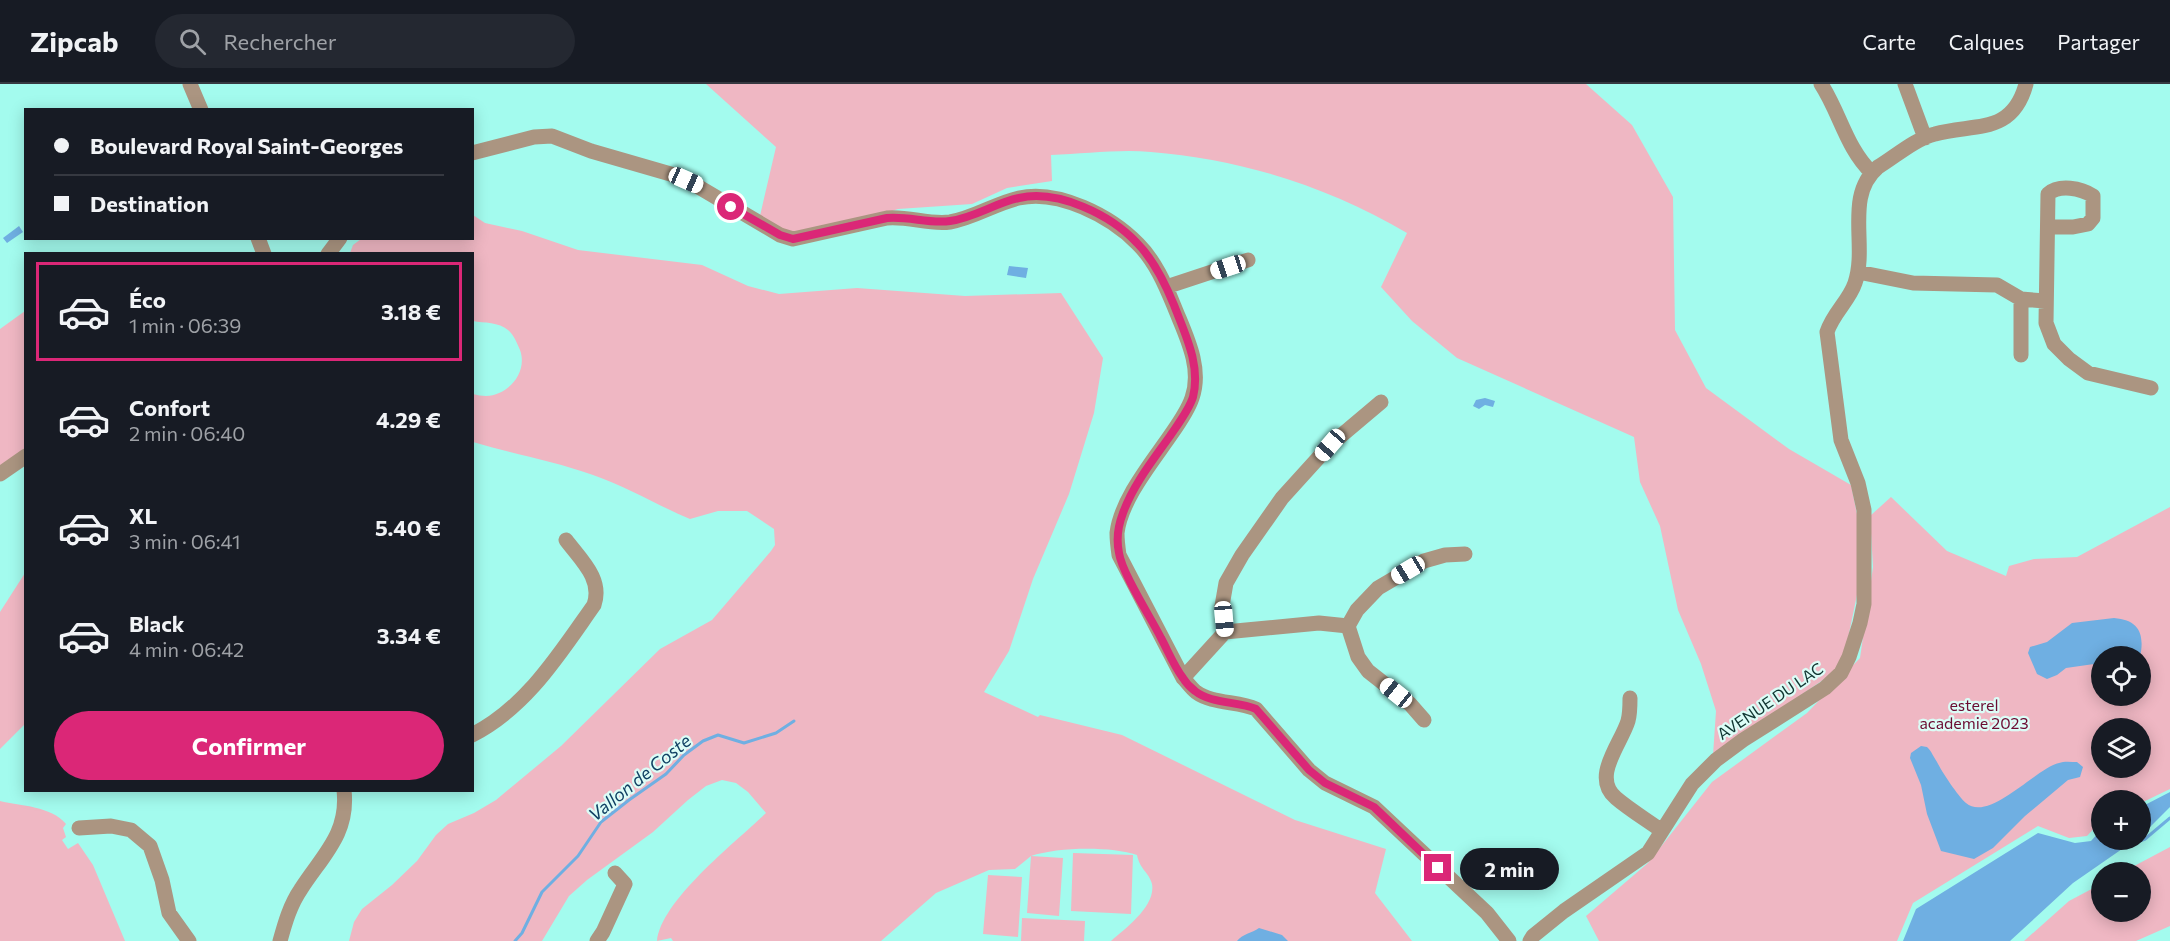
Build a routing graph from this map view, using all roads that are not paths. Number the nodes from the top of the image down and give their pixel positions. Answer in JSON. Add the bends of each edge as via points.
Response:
{"nodes":[{"id":1,"x":190,"y":84,"type":"edge"},
{"id":2,"x":1821,"y":84,"type":"edge"},
{"id":3,"x":1905,"y":84,"type":"edge"},
{"id":4,"x":2026,"y":84,"type":"edge"},
{"id":5,"x":200,"y":108,"type":"edge"},
{"id":6,"x":1924,"y":138,"type":"junction"},
{"id":7,"x":474,"y":152,"type":"edge"},
{"id":8,"x":1872,"y":172,"type":"junction"},
{"id":9,"x":2048,"y":227,"type":"dead end"},
{"id":10,"x":1248,"y":260,"type":"dead end"},
{"id":11,"x":1858,"y":272,"type":"junction"},
{"id":12,"x":1166,"y":287,"type":"junction"},
{"id":13,"x":2020,"y":299,"type":"junction"},
{"id":14,"x":2045,"y":301,"type":"junction"},
{"id":15,"x":2021,"y":355,"type":"dead end"},
{"id":16,"x":2151,"y":388,"type":"dead end"},
{"id":17,"x":1381,"y":402,"type":"dead end"},
{"id":18,"x":24,"y":457,"type":"edge"},
{"id":19,"x":0,"y":474,"type":"edge"},
{"id":20,"x":566,"y":540,"type":"dead end"},
{"id":21,"x":1465,"y":554,"type":"dead end"},
{"id":22,"x":1348,"y":626,"type":"junction"},
{"id":23,"x":1225,"y":632,"type":"junction"},
{"id":24,"x":1183,"y":678,"type":"junction"},
{"id":25,"x":1630,"y":698,"type":"dead end"},
{"id":26,"x":1424,"y":720,"type":"dead end"},
{"id":27,"x":474,"y":734,"type":"edge"},
{"id":28,"x":344,"y":792,"type":"edge"},
{"id":29,"x":79,"y":828,"type":"dead end"},
{"id":30,"x":1662,"y":831,"type":"junction"},
{"id":31,"x":615,"y":873,"type":"dead end"},
{"id":32,"x":1535,"y":939,"type":"edge"},
{"id":33,"x":1509,"y":940,"type":"edge"},
{"id":34,"x":189,"y":941,"type":"edge"},
{"id":35,"x":280,"y":941,"type":"edge"},
{"id":36,"x":597,"y":941,"type":"edge"}],
"edges":[{"from":1,"to":5,"type":"street"},
{"from":2,"to":8,"type":"street","via":[[1862,164]]},
{"from":3,"to":6,"type":"street"},
{"from":4,"to":6,"type":"street","via":[[2019,101],[1997,122]]},
{"from":6,"to":8,"type":"street"},
{"from":7,"to":12,"type":"street","via":[[552,136],[674,175],[793,239],[900,216],[951,221],[1017,198],[1062,199],[1125,232],[1149,258]]},
{"from":8,"to":11,"type":"street","name":"AVENUE DU LAC","via":[[1859,206]]},
{"from":9,"to":14,"type":"street"},
{"from":10,"to":12,"type":"street"},
{"from":11,"to":13,"type":"street","via":[[1913,283],[1997,285]]},
{"from":11,"to":30,"type":"street","name":"AVENUE DU LAC","via":[[1827,332],[1841,440],[1864,510],[1864,604],[1855,642],[1841,673],[1808,700],[1716,760],[1692,784]]},
{"from":12,"to":24,"type":"street","via":[[1195,364],[1195,384],[1180,422],[1136,486],[1117,533],[1119,555]]},
{"from":13,"to":14,"type":"street"},
{"from":13,"to":15,"type":"street"},
{"from":14,"to":16,"type":"street","via":[[2046,323],[2054,344],[2069,359],[2088,373]]},
{"from":17,"to":23,"type":"street","via":[[1330,445],[1282,498],[1242,555],[1226,583],[1222,606]]},
{"from":18,"to":19,"type":"street"},
{"from":20,"to":27,"type":"street","via":[[595,579],[598,594],[594,605],[525,697]]},
{"from":21,"to":22,"type":"street","via":[[1424,561],[1378,588],[1356,610]]},
{"from":22,"to":23,"type":"street","via":[[1319,623]]},
{"from":22,"to":26,"type":"street","via":[[1358,657],[1368,670]]},
{"from":23,"to":24,"type":"street"},
{"from":24,"to":33,"type":"street","via":[[1208,698],[1256,709],[1309,770],[1325,783],[1374,807],[1487,913]]},
{"from":25,"to":30,"type":"street","via":[[1629,720],[1608,764],[1609,790]]},
{"from":28,"to":35,"type":"street","via":[[340,830],[289,910]]},
{"from":29,"to":34,"type":"street","via":[[111,826],[131,830],[150,846],[169,912]]},
{"from":30,"to":32,"type":"street","name":"AVENUE DU LAC","via":[[1648,854],[1564,911]]},
{"from":31,"to":36,"type":"street","via":[[625,884]]},
{"from":32,"to":33,"type":"street"}]}
